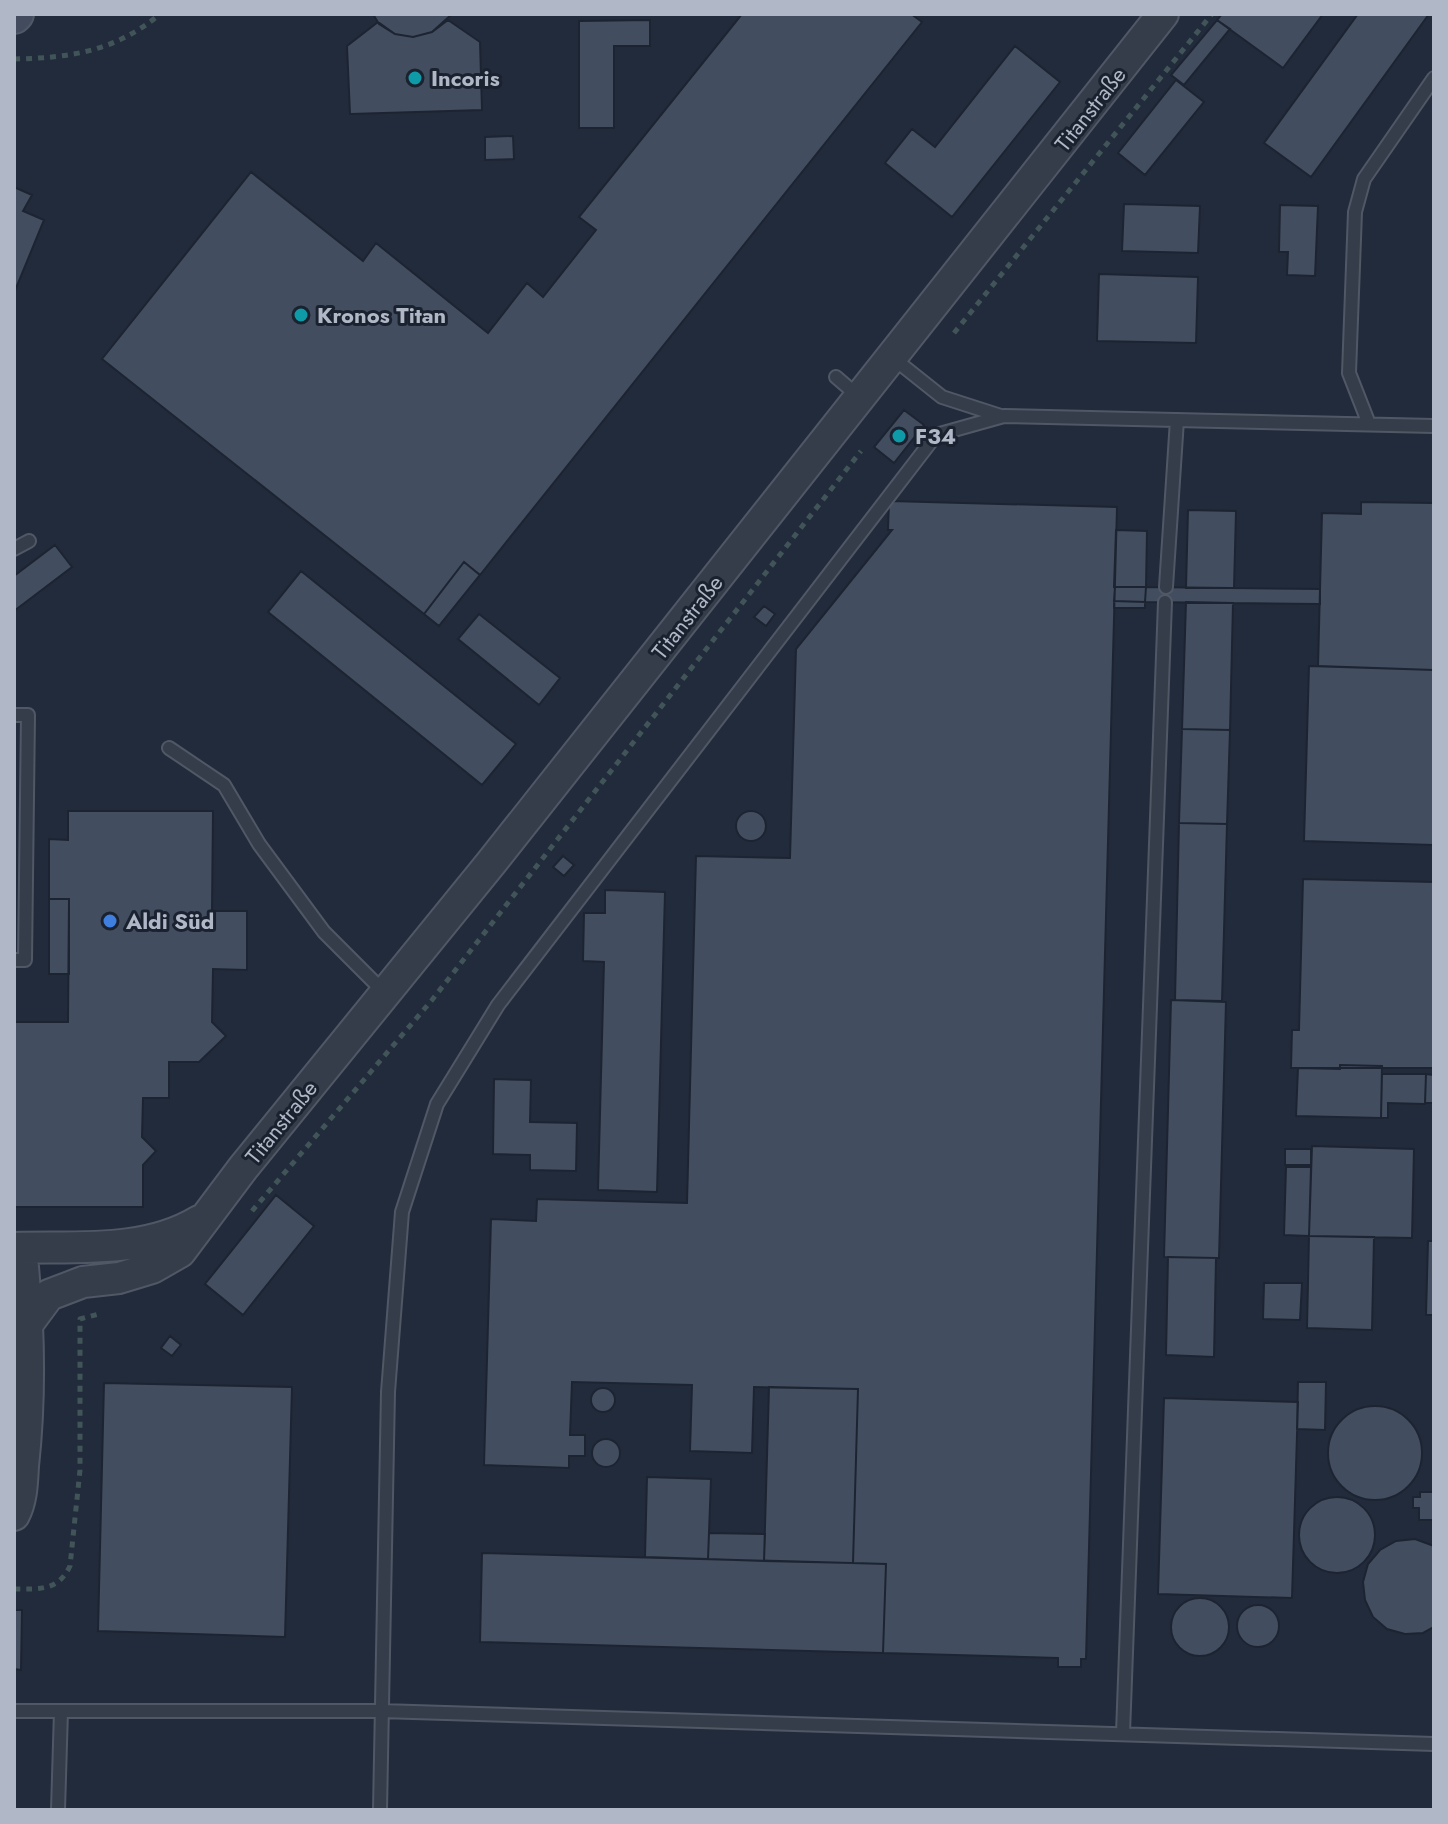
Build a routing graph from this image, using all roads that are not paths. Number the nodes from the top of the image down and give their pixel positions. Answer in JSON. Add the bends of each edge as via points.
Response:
{"nodes":[{"id":1,"x":1163,"y":14,"type":"edge"},
{"id":2,"x":1434,"y":78,"type":"edge"},
{"id":3,"x":893,"y":358,"type":"junction"},
{"id":4,"x":836,"y":377,"type":"dead end"},
{"id":5,"x":861,"y":398,"type":"junction"},
{"id":6,"x":1004,"y":416,"type":"junction"},
{"id":7,"x":1177,"y":420,"type":"junction"},
{"id":8,"x":1369,"y":424,"type":"junction"},
{"id":9,"x":1434,"y":426,"type":"edge"},
{"id":10,"x":29,"y":541,"type":"dead end"},
{"id":11,"x":14,"y":549,"type":"edge"},
{"id":12,"x":1166,"y":587,"type":"dead end"},
{"id":13,"x":1165,"y":602,"type":"dead end"},
{"id":14,"x":14,"y":715,"type":"edge"},
{"id":15,"x":169,"y":748,"type":"dead end"},
{"id":16,"x":14,"y":960,"type":"edge"},
{"id":17,"x":385,"y":993,"type":"junction"},
{"id":18,"x":207,"y":1216,"type":"junction"},
{"id":19,"x":17,"y":1248,"type":"edge"},
{"id":20,"x":29,"y":1322,"type":"junction"},
{"id":21,"x":14,"y":1515,"type":"edge"},
{"id":22,"x":14,"y":1711,"type":"edge"},
{"id":23,"x":61,"y":1711,"type":"junction"},
{"id":24,"x":381,"y":1711,"type":"junction"},
{"id":25,"x":1123,"y":1733,"type":"junction"},
{"id":26,"x":1434,"y":1744,"type":"edge"},
{"id":27,"x":58,"y":1810,"type":"edge"},
{"id":28,"x":380,"y":1810,"type":"edge"}],
"edges":[{"from":1,"to":3,"type":"street","name":"Titanstraße"},
{"from":2,"to":8,"type":"lane","via":[[1364,179],[1355,212],[1349,373]]},
{"from":3,"to":5,"type":"street","name":"Titanstraße"},
{"from":3,"to":6,"type":"lane","via":[[942,397]]},
{"from":4,"to":5,"type":"lane"},
{"from":5,"to":17,"type":"street","name":"Titanstraße"},
{"from":6,"to":7,"type":"lane"},
{"from":6,"to":24,"type":"lane","via":[[936,435],[498,1005],[437,1104],[402,1212],[388,1392]]},
{"from":7,"to":8,"type":"lane"},
{"from":7,"to":12,"type":"lane"},
{"from":8,"to":9,"type":"lane"},
{"from":10,"to":11,"type":"lane"},
{"from":13,"to":25,"type":"lane"},
{"from":14,"to":16,"type":"lane","via":[[28,715],[25,960]]},
{"from":15,"to":17,"type":"lane","via":[[224,785],[259,844],[324,932]]},
{"from":17,"to":18,"type":"street","name":"Titanstraße"},
{"from":18,"to":19,"type":"street","name":"Titanstraße","via":[[160,1239]]},
{"from":18,"to":20,"type":"street","name":"Titanstraße","via":[[180,1252],[152,1268],[49,1295]]},
{"from":19,"to":20,"type":"street"},
{"from":20,"to":21,"type":"street","via":[[26,1439]]},
{"from":22,"to":23,"type":"lane"},
{"from":23,"to":24,"type":"lane"},
{"from":23,"to":27,"type":"lane"},
{"from":24,"to":25,"type":"lane"},
{"from":24,"to":28,"type":"lane"},
{"from":25,"to":26,"type":"lane"}]}
